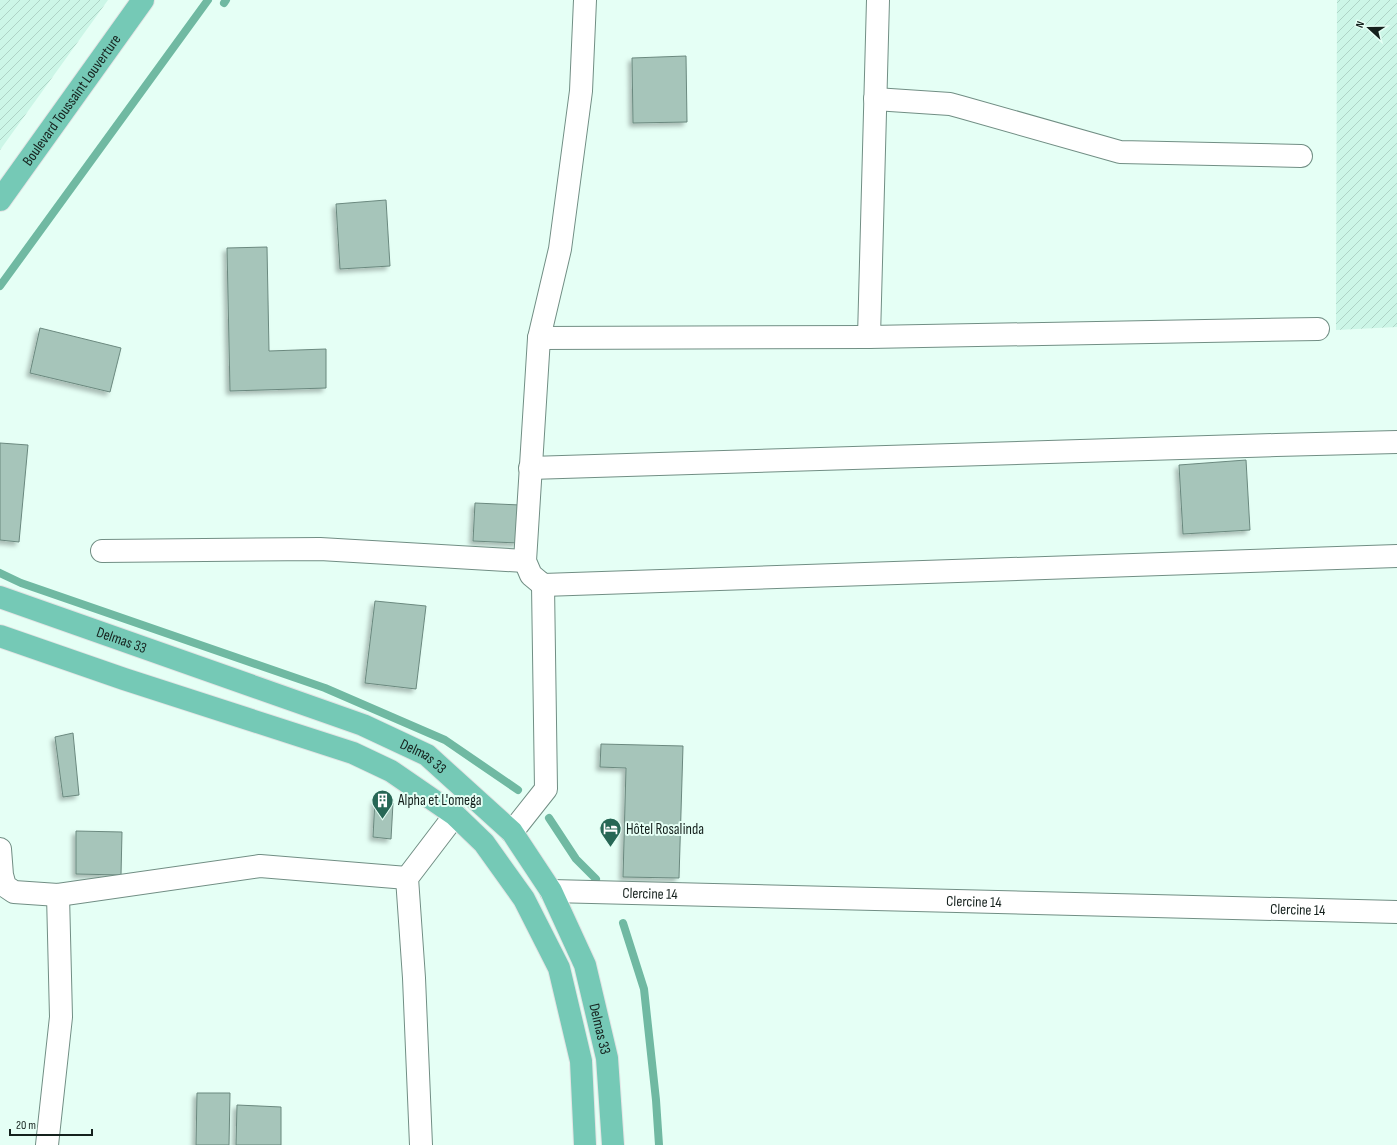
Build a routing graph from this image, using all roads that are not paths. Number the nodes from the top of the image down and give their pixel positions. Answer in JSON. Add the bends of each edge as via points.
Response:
{"nodes":[{"id":1,"x":143,"y":0,"type":"edge"},
{"id":2,"x":585,"y":0,"type":"edge"},
{"id":3,"x":878,"y":0,"type":"edge"},
{"id":4,"x":875,"y":99,"type":"junction"},
{"id":5,"x":1301,"y":156,"type":"dead end"},
{"id":6,"x":0,"y":200,"type":"edge"},
{"id":7,"x":1318,"y":329,"type":"dead end"},
{"id":8,"x":868,"y":337,"type":"junction"},
{"id":9,"x":539,"y":338,"type":"junction"},
{"id":10,"x":1397,"y":442,"type":"edge"},
{"id":11,"x":530,"y":468,"type":"junction"},
{"id":12,"x":102,"y":551,"type":"dead end"},
{"id":13,"x":1397,"y":556,"type":"edge"},
{"id":14,"x":525,"y":561,"type":"junction"},
{"id":15,"x":544,"y":586,"type":"junction"},
{"id":16,"x":0,"y":597,"type":"edge"},
{"id":17,"x":0,"y":636,"type":"edge"},
{"id":18,"x":455,"y":815,"type":"junction"},
{"id":19,"x":512,"y":832,"type":"junction"},
{"id":20,"x":0,"y":849,"type":"edge"},
{"id":21,"x":407,"y":878,"type":"junction"},
{"id":22,"x":551,"y":891,"type":"junction"},
{"id":23,"x":58,"y":895,"type":"junction"},
{"id":24,"x":1397,"y":912,"type":"edge"},
{"id":25,"x":48,"y":1145,"type":"edge"},
{"id":26,"x":421,"y":1145,"type":"edge"},
{"id":27,"x":584,"y":1145,"type":"edge"},
{"id":28,"x":613,"y":1145,"type":"edge"}],
"edges":[{"from":1,"to":6,"type":"main road","name":"Boulevard Toussaint Louverture"},
{"from":2,"to":9,"type":"street","via":[[581,91],[561,241]]},
{"from":3,"to":4,"type":"street"},
{"from":4,"to":5,"type":"street","via":[[950,104],[1120,152]]},
{"from":4,"to":8,"type":"street"},
{"from":7,"to":8,"type":"street"},
{"from":8,"to":9,"type":"street"},
{"from":9,"to":11,"type":"street"},
{"from":10,"to":11,"type":"street"},
{"from":11,"to":14,"type":"street"},
{"from":12,"to":14,"type":"street","via":[[320,549]]},
{"from":13,"to":15,"type":"street"},
{"from":14,"to":15,"type":"street","via":[[531,575]]},
{"from":15,"to":19,"type":"street","via":[[546,789]]},
{"from":16,"to":19,"type":"main road","name":"Delmas 33","via":[[362,724],[428,755]]},
{"from":17,"to":18,"type":"main road","name":"Delmas 33","via":[[124,680],[353,753],[391,771]]},
{"from":18,"to":21,"type":"street"},
{"from":18,"to":27,"type":"main road","name":"Delmas 33","via":[[484,843],[524,899],[559,968],[581,1061]]},
{"from":19,"to":22,"type":"main road","name":"Delmas 33"},
{"from":20,"to":23,"type":"street","via":[[5,886],[14,892]]},
{"from":21,"to":23,"type":"street","via":[[260,866]]},
{"from":21,"to":26,"type":"street"},
{"from":22,"to":24,"type":"street","name":"Clercine 14"},
{"from":22,"to":28,"type":"main road","name":"Delmas 33","via":[[585,965],[607,1058]]},
{"from":23,"to":25,"type":"street","via":[[61,1017]]}]}
